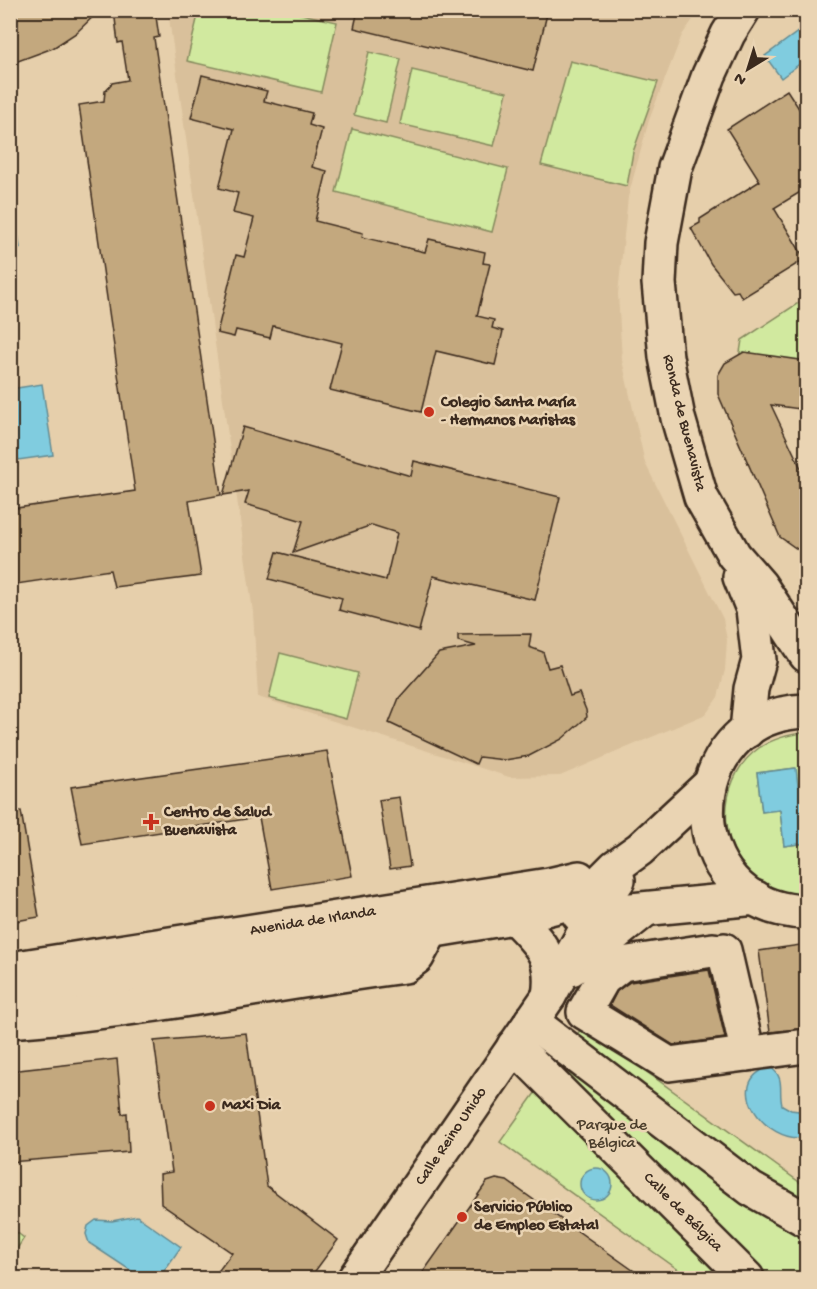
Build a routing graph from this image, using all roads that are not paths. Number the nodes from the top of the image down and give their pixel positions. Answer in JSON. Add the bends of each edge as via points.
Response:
{"nodes":[{"id":1,"x":742,"y":10,"type":"edge"},
{"id":2,"x":734,"y":555,"type":"junction"},
{"id":3,"x":804,"y":650,"type":"edge"},
{"id":4,"x":807,"y":711,"type":"edge"},
{"id":5,"x":747,"y":730,"type":"junction"},
{"id":6,"x":709,"y":785,"type":"junction"},
{"id":7,"x":627,"y":858,"type":"junction"},
{"id":8,"x":756,"y":898,"type":"junction"},
{"id":9,"x":645,"y":910,"type":"junction"},
{"id":10,"x":807,"y":912,"type":"edge"},
{"id":11,"x":595,"y":913,"type":"junction"},
{"id":12,"x":514,"y":917,"type":"junction"},
{"id":13,"x":10,"y":969,"type":"edge"},
{"id":14,"x":132,"y":993,"type":"junction"},
{"id":15,"x":10,"y":994,"type":"edge"},
{"id":16,"x":539,"y":1010,"type":"junction"},
{"id":17,"x":10,"y":1021,"type":"edge"},
{"id":18,"x":807,"y":1046,"type":"edge"},
{"id":19,"x":748,"y":1054,"type":"junction"},
{"id":20,"x":807,"y":1220,"type":"edge"},
{"id":21,"x":355,"y":1278,"type":"edge"},
{"id":22,"x":747,"y":1278,"type":"edge"}],
"edges":[{"from":1,"to":2,"type":"street","name":"Ronda de Buenavista","via":[[709,75],[675,168],[661,243],[659,283],[666,357],[683,435],[701,497]]},
{"from":2,"to":3,"type":"street","name":"Ronda de Buenavista","via":[[760,585]]},
{"from":2,"to":5,"type":"street","name":"Ronda de Buenavista","via":[[753,609],[759,660],[751,688]]},
{"from":4,"to":5,"type":"street","via":[[768,719]]},
{"from":5,"to":6,"type":"street","via":[[717,765]]},
{"from":6,"to":7,"type":"street","name":"Avenida de Irlanda"},
{"from":6,"to":8,"type":"street","via":[[707,828],[719,862],[737,885]]},
{"from":7,"to":11,"type":"street","name":"Calle Reino Unido"},
{"from":7,"to":12,"type":"street","name":"Avenida de Irlanda","via":[[588,894],[573,902]]},
{"from":7,"to":13,"type":"street","name":"Avenida de Irlanda","via":[[549,885]]},
{"from":8,"to":9,"type":"street","name":"Avenida de Irlanda"},
{"from":8,"to":10,"type":"street","via":[[790,911]]},
{"from":9,"to":11,"type":"street","name":"Avenida de Irlanda"},
{"from":9,"to":16,"type":"street","name":"Calle Reino Unido"},
{"from":11,"to":12,"type":"street","name":"Avenida de Irlanda"},
{"from":11,"to":16,"type":"street","name":"Calle Reino Unido"},
{"from":12,"to":14,"type":"street","name":"Avenida de Irlanda"},
{"from":12,"to":16,"type":"street","via":[[549,959],[552,976]]},
{"from":14,"to":15,"type":"street","name":"Avenida de Irlanda"},
{"from":14,"to":17,"type":"street","name":"Avenida de Irlanda"},
{"from":16,"to":20,"type":"street","via":[[751,1190]]},
{"from":16,"to":21,"type":"street","name":"Calle Reino Unido"},
{"from":16,"to":22,"type":"street","name":"Calle de Bélgica"},
{"from":18,"to":19,"type":"street"},
{"from":19,"to":19,"type":"street","via":[[718,950],[632,953],[603,979],[584,1012],[669,1064]]}]}
